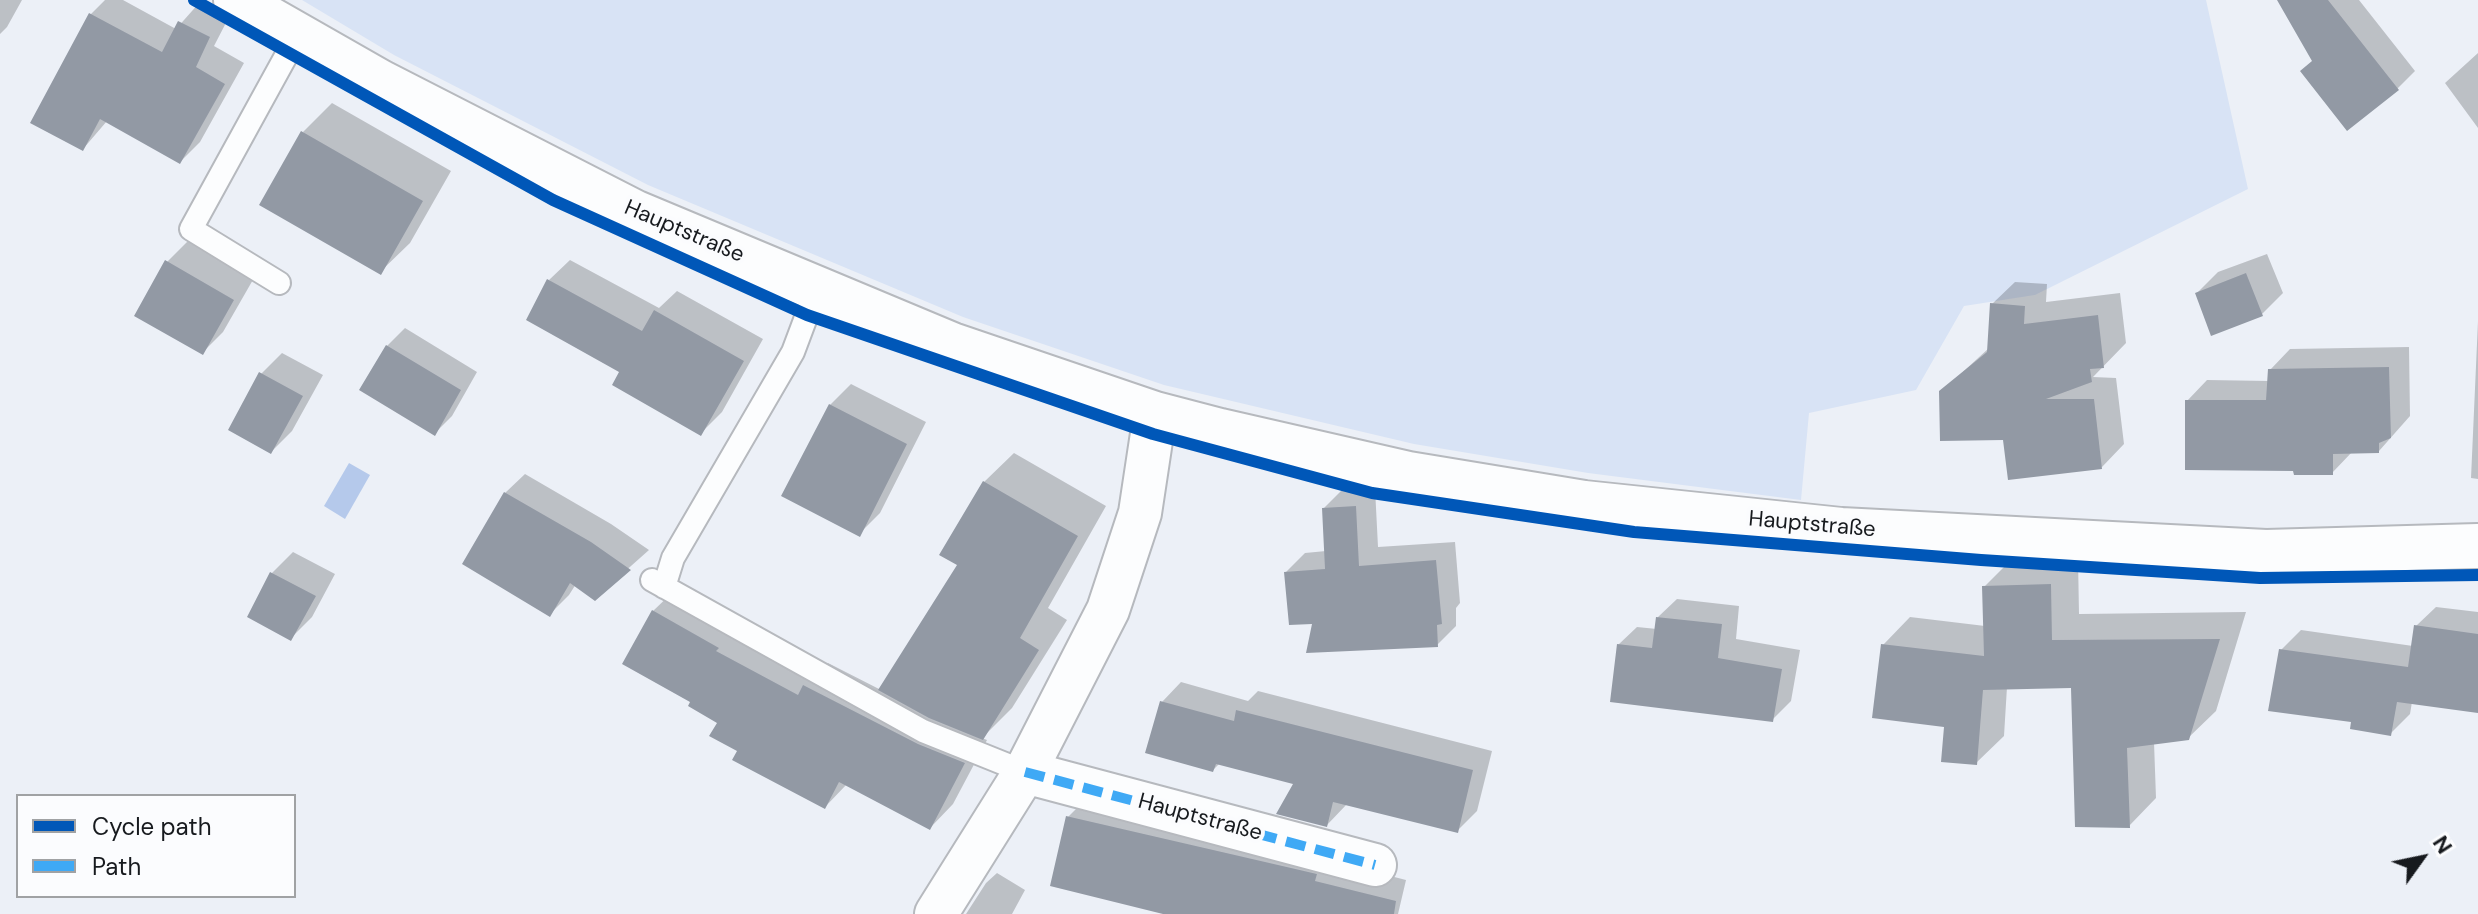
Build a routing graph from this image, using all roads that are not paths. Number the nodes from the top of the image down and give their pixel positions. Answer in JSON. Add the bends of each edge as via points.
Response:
{"nodes":[{"id":1,"x":236,"y":0,"type":"edge"},
{"id":2,"x":297,"y":36,"type":"junction"},
{"id":3,"x":279,"y":283,"type":"dead end"},
{"id":4,"x":817,"y":288,"type":"junction"},
{"id":5,"x":1155,"y":414,"type":"junction"},
{"id":6,"x":2478,"y":546,"type":"edge"},
{"id":7,"x":1025,"y":772,"type":"junction"},
{"id":8,"x":1375,"y":865,"type":"dead end"},
{"id":9,"x":936,"y":914,"type":"edge"}],
"edges":[{"from":1,"to":2,"type":"main road","name":"Hauptstraße"},
{"from":2,"to":3,"type":"lane","via":[[191,229]]},
{"from":2,"to":4,"type":"main road","name":"Hauptstraße","via":[[636,213]]},
{"from":4,"to":5,"type":"main road","name":"Hauptstraße","via":[[952,345]]},
{"from":4,"to":7,"type":"lane","via":[[793,352],[658,584],[923,731]]},
{"from":5,"to":6,"type":"main road","name":"Hauptstraße","via":[[1408,474],[1584,503],[1841,530],[2266,552]]},
{"from":5,"to":7,"type":"street","via":[[1140,513],[1108,610]]},
{"from":7,"to":8,"type":"street","name":"Hauptstraße"},
{"from":7,"to":9,"type":"street"}]}
